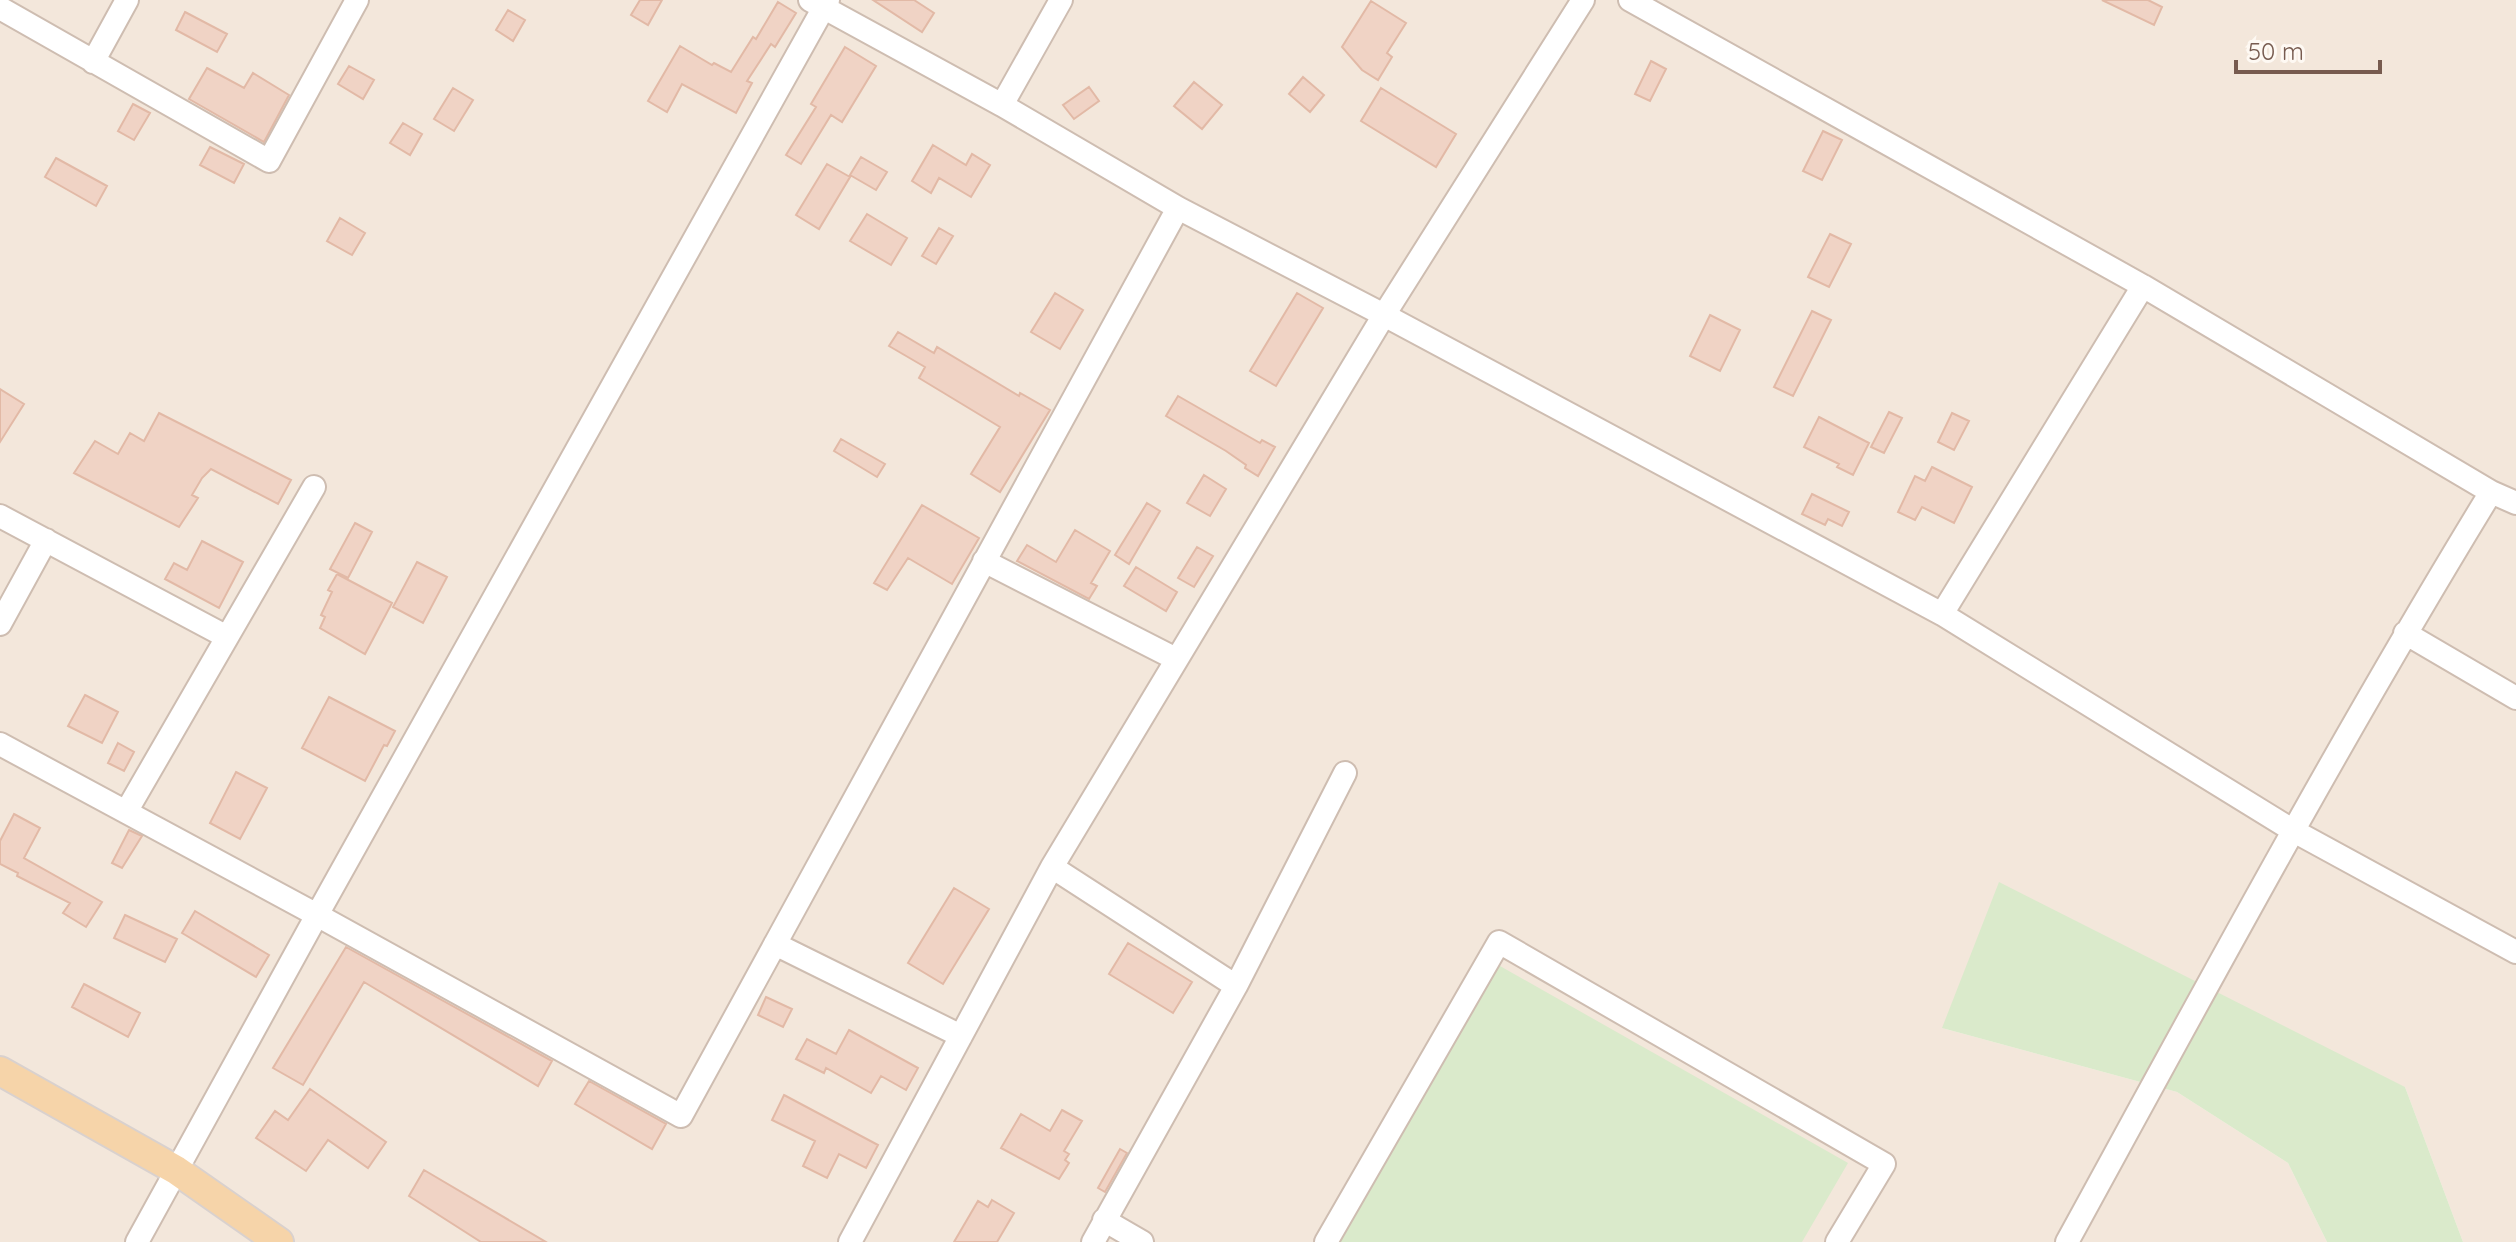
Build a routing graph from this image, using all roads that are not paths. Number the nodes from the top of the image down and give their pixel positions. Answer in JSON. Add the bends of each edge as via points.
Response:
{"nodes":[{"id":1,"x":127,"y":0,"type":"edge"},
{"id":2,"x":357,"y":0,"type":"edge"},
{"id":3,"x":1061,"y":0,"type":"edge"},
{"id":4,"x":1583,"y":0,"type":"edge"},
{"id":5,"x":1630,"y":0,"type":"edge"},
{"id":6,"x":821,"y":2,"type":"edge"},
{"id":7,"x":0,"y":8,"type":"edge"},
{"id":8,"x":93,"y":62,"type":"junction"},
{"id":9,"x":1002,"y":105,"type":"junction"},
{"id":10,"x":1178,"y":208,"type":"junction"},
{"id":11,"x":2143,"y":286,"type":"junction"},
{"id":12,"x":1384,"y":315,"type":"junction"},
{"id":13,"x":314,"y":487,"type":"dead end"},
{"id":14,"x":2491,"y":492,"type":"junction"},
{"id":15,"x":2516,"y":503,"type":"edge"},
{"id":16,"x":0,"y":516,"type":"edge"},
{"id":17,"x":46,"y":540,"type":"junction"},
{"id":18,"x":984,"y":561,"type":"junction"},
{"id":19,"x":1942,"y":614,"type":"junction"},
{"id":20,"x":0,"y":624,"type":"edge"},
{"id":21,"x":2405,"y":633,"type":"junction"},
{"id":22,"x":227,"y":637,"type":"junction"},
{"id":23,"x":1176,"y":659,"type":"junction"},
{"id":24,"x":2516,"y":698,"type":"edge"},
{"id":25,"x":0,"y":744,"type":"edge"},
{"id":26,"x":1345,"y":773,"type":"dead end"},
{"id":27,"x":126,"y":812,"type":"junction"},
{"id":28,"x":2292,"y":830,"type":"junction"},
{"id":29,"x":1052,"y":867,"type":"junction"},
{"id":30,"x":317,"y":915,"type":"junction"},
{"id":31,"x":775,"y":944,"type":"junction"},
{"id":32,"x":2516,"y":952,"type":"edge"},
{"id":33,"x":1236,"y":986,"type":"junction"},
{"id":34,"x":961,"y":1036,"type":"junction"},
{"id":35,"x":0,"y":1071,"type":"edge"},
{"id":36,"x":176,"y":1170,"type":"junction"},
{"id":37,"x":1104,"y":1220,"type":"junction"},
{"id":38,"x":137,"y":1242,"type":"edge"},
{"id":39,"x":279,"y":1242,"type":"edge"},
{"id":40,"x":850,"y":1242,"type":"edge"},
{"id":41,"x":1093,"y":1242,"type":"edge"},
{"id":42,"x":1142,"y":1242,"type":"edge"},
{"id":43,"x":1326,"y":1242,"type":"edge"},
{"id":44,"x":1837,"y":1242,"type":"edge"},
{"id":45,"x":2067,"y":1242,"type":"edge"}],
"edges":[{"from":1,"to":8,"type":"street"},
{"from":2,"to":8,"type":"street","via":[[269,161]]},
{"from":3,"to":9,"type":"street"},
{"from":4,"to":12,"type":"street"},
{"from":5,"to":11,"type":"street"},
{"from":6,"to":9,"type":"street"},
{"from":6,"to":30,"type":"street"},
{"from":7,"to":8,"type":"street"},
{"from":9,"to":10,"type":"street"},
{"from":10,"to":12,"type":"street"},
{"from":10,"to":18,"type":"street"},
{"from":11,"to":14,"type":"street"},
{"from":11,"to":19,"type":"street"},
{"from":12,"to":19,"type":"street"},
{"from":12,"to":23,"type":"street"},
{"from":13,"to":22,"type":"street"},
{"from":14,"to":15,"type":"street"},
{"from":14,"to":21,"type":"street"},
{"from":16,"to":17,"type":"street"},
{"from":17,"to":20,"type":"street"},
{"from":17,"to":22,"type":"street"},
{"from":18,"to":23,"type":"street"},
{"from":18,"to":31,"type":"street"},
{"from":19,"to":28,"type":"street"},
{"from":21,"to":24,"type":"street"},
{"from":21,"to":28,"type":"street"},
{"from":22,"to":27,"type":"street"},
{"from":23,"to":29,"type":"street"},
{"from":25,"to":27,"type":"street"},
{"from":26,"to":33,"type":"street"},
{"from":27,"to":30,"type":"street"},
{"from":28,"to":32,"type":"street"},
{"from":28,"to":45,"type":"street"},
{"from":29,"to":33,"type":"street"},
{"from":29,"to":34,"type":"street"},
{"from":30,"to":31,"type":"street","via":[[681,1116]]},
{"from":30,"to":36,"type":"street"},
{"from":31,"to":34,"type":"street"},
{"from":33,"to":37,"type":"street"},
{"from":34,"to":40,"type":"street"},
{"from":35,"to":36,"type":"main road"},
{"from":36,"to":38,"type":"street"},
{"from":36,"to":39,"type":"main road"},
{"from":37,"to":41,"type":"street"},
{"from":37,"to":42,"type":"street"},
{"from":43,"to":44,"type":"street","via":[[1499,942],[1884,1164]]}]}
